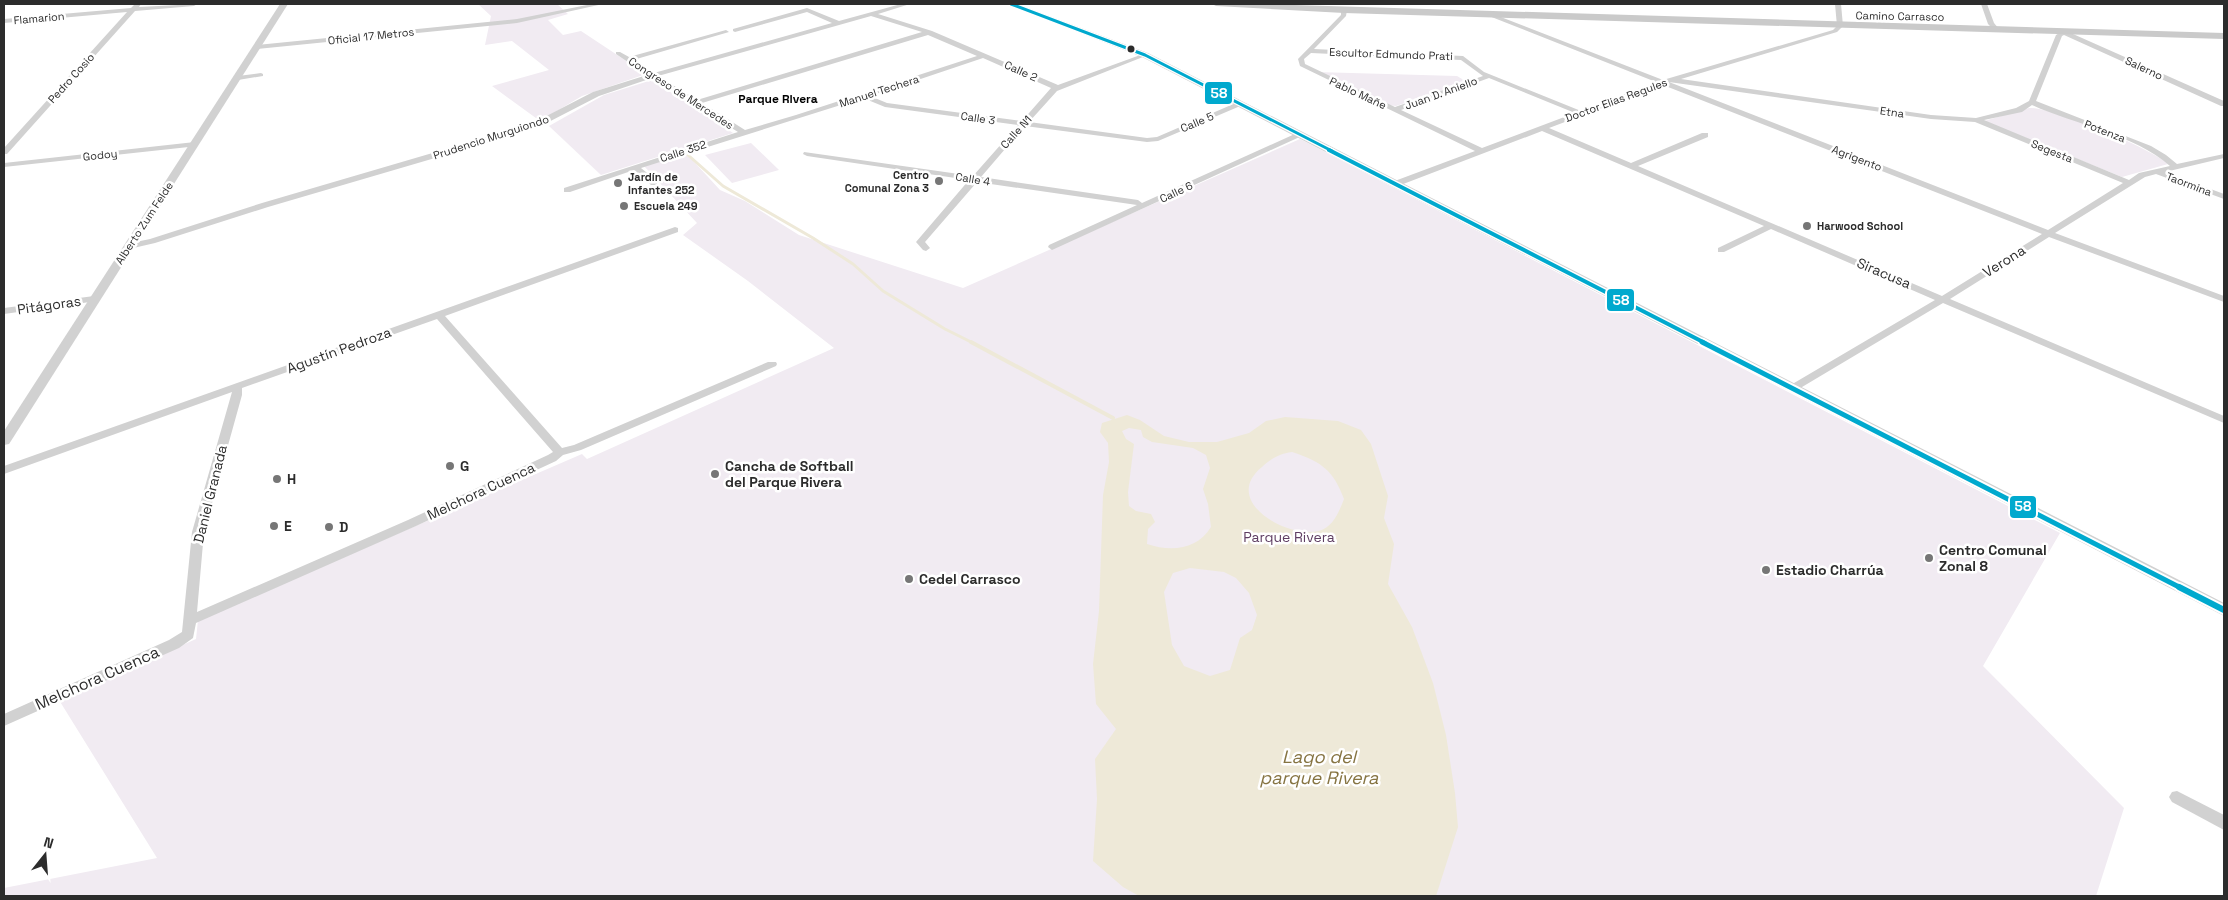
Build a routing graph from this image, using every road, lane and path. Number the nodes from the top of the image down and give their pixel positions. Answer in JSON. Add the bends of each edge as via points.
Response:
{"nodes":[{"id":1,"x":194,"y":4,"type":"edge"},
{"id":2,"x":284,"y":4,"type":"edge"},
{"id":3,"x":600,"y":4,"type":"edge"},
{"id":4,"x":907,"y":4,"type":"edge"},
{"id":5,"x":1012,"y":4,"type":"edge"},
{"id":6,"x":1216,"y":4,"type":"edge"},
{"id":7,"x":1838,"y":4,"type":"edge"},
{"id":8,"x":1984,"y":4,"type":"edge"},
{"id":9,"x":1037,"y":5,"type":"edge"},
{"id":10,"x":135,"y":7,"type":"edge"},
{"id":11,"x":1344,"y":10,"type":"junction"},
{"id":12,"x":871,"y":14,"type":"junction"},
{"id":13,"x":1491,"y":15,"type":"junction"},
{"id":14,"x":1044,"y":16,"type":"junction"},
{"id":15,"x":4,"y":21,"type":"edge"},
{"id":16,"x":838,"y":23,"type":"junction"},
{"id":17,"x":1840,"y":26,"type":"junction"},
{"id":18,"x":735,"y":30,"type":"dead end"},
{"id":19,"x":1997,"y":30,"type":"junction"},
{"id":20,"x":726,"y":32,"type":"dead end"},
{"id":21,"x":930,"y":32,"type":"junction"},
{"id":22,"x":2064,"y":32,"type":"junction"},
{"id":23,"x":2224,"y":36,"type":"edge"},
{"id":24,"x":257,"y":48,"type":"junction"},
{"id":25,"x":1308,"y":51,"type":"junction"},
{"id":26,"x":618,"y":53,"type":"dead end"},
{"id":27,"x":985,"y":55,"type":"junction"},
{"id":28,"x":1145,"y":55,"type":"junction"},
{"id":29,"x":628,"y":59,"type":"junction"},
{"id":30,"x":261,"y":75,"type":"dead end"},
{"id":31,"x":653,"y":76,"type":"junction"},
{"id":32,"x":1489,"y":76,"type":"junction"},
{"id":33,"x":238,"y":78,"type":"junction"},
{"id":34,"x":1672,"y":80,"type":"junction"},
{"id":35,"x":1663,"y":82,"type":"junction"},
{"id":36,"x":1056,"y":87,"type":"junction"},
{"id":37,"x":864,"y":96,"type":"junction"},
{"id":38,"x":2032,"y":102,"type":"junction"},
{"id":39,"x":696,"y":103,"type":"junction"},
{"id":40,"x":1241,"y":104,"type":"junction"},
{"id":41,"x":2224,"y":104,"type":"edge"},
{"id":42,"x":1394,"y":110,"type":"junction"},
{"id":43,"x":1580,"y":113,"type":"junction"},
{"id":44,"x":1976,"y":120,"type":"junction"},
{"id":45,"x":1023,"y":124,"type":"junction"},
{"id":46,"x":1543,"y":128,"type":"junction"},
{"id":47,"x":744,"y":133,"type":"junction"},
{"id":48,"x":1705,"y":134,"type":"dead end"},
{"id":49,"x":1300,"y":135,"type":"junction"},
{"id":50,"x":1153,"y":140,"type":"joint"},
{"id":51,"x":196,"y":144,"type":"junction"},
{"id":52,"x":1481,"y":151,"type":"junction"},
{"id":53,"x":4,"y":152,"type":"edge"},
{"id":54,"x":807,"y":154,"type":"dead end"},
{"id":55,"x":2224,"y":156,"type":"edge"},
{"id":56,"x":4,"y":165,"type":"edge"},
{"id":57,"x":1631,"y":166,"type":"junction"},
{"id":58,"x":2174,"y":166,"type":"junction"},
{"id":59,"x":635,"y":167,"type":"junction"},
{"id":60,"x":2155,"y":171,"type":"junction"},
{"id":61,"x":974,"y":179,"type":"junction"},
{"id":62,"x":654,"y":183,"type":"dead end"},
{"id":63,"x":2129,"y":183,"type":"junction"},
{"id":64,"x":1395,"y":184,"type":"junction"},
{"id":65,"x":567,"y":190,"type":"dead end"},
{"id":66,"x":2224,"y":198,"type":"edge"},
{"id":67,"x":1138,"y":204,"type":"dead end"},
{"id":68,"x":1772,"y":225,"type":"junction"},
{"id":69,"x":675,"y":230,"type":"dead end"},
{"id":70,"x":2048,"y":233,"type":"junction"},
{"id":71,"x":129,"y":246,"type":"junction"},
{"id":72,"x":1052,"y":247,"type":"dead end"},
{"id":73,"x":926,"y":248,"type":"dead end"},
{"id":74,"x":1721,"y":250,"type":"dead end"},
{"id":75,"x":94,"y":299,"type":"junction"},
{"id":76,"x":1943,"y":299,"type":"junction"},
{"id":77,"x":2224,"y":299,"type":"edge"},
{"id":78,"x":4,"y":311,"type":"edge"},
{"id":79,"x":438,"y":314,"type":"junction"},
{"id":80,"x":772,"y":364,"type":"dead end"},
{"id":81,"x":237,"y":386,"type":"junction"},
{"id":82,"x":1793,"y":388,"type":"junction"},
{"id":83,"x":2224,"y":420,"type":"edge"},
{"id":84,"x":4,"y":441,"type":"edge"},
{"id":85,"x":558,"y":452,"type":"junction"},
{"id":86,"x":4,"y":470,"type":"edge"},
{"id":87,"x":2224,"y":610,"type":"edge"},
{"id":88,"x":189,"y":627,"type":"junction"},
{"id":89,"x":4,"y":720,"type":"edge"},
{"id":90,"x":2177,"y":797,"type":"dead end"},
{"id":91,"x":2224,"y":823,"type":"edge"}],
"edges":[{"from":1,"to":10,"type":"street","name":"Flamarion"},
{"from":2,"to":24,"type":"street","name":"Alberto Zum Felde"},
{"from":3,"to":24,"type":"street","name":"Oficial 17 Metros","via":[[486,24]]},
{"from":4,"to":12,"type":"street","name":"Prudencio Murguiondo"},
{"from":5,"to":9,"type":"street"},
{"from":5,"to":14,"type":"street"},
{"from":6,"to":11,"type":"main road","name":"Camino Carrasco"},
{"from":7,"to":17,"type":"street"},
{"from":8,"to":19,"type":"street","via":[[1991,24]]},
{"from":9,"to":14,"type":"street"},
{"from":10,"to":15,"type":"street","name":"Flamarion"},
{"from":10,"to":53,"type":"street","name":"Pedro Cosio"},
{"from":11,"to":13,"type":"main road","name":"Camino Carrasco"},
{"from":11,"to":25,"type":"street","via":[[1344,15]]},
{"from":12,"to":16,"type":"street","name":"Prudencio Murguiondo"},
{"from":12,"to":21,"type":"street","name":"Calle 2"},
{"from":13,"to":17,"type":"main road","name":"Camino Carrasco"},
{"from":13,"to":35,"type":"street","name":"Agrigento"},
{"from":14,"to":28,"type":"street"},
{"from":16,"to":18,"type":"street","via":[[808,10]]},
{"from":16,"to":31,"type":"street","name":"Prudencio Murguiondo"},
{"from":17,"to":19,"type":"main road","name":"Camino Carrasco"},
{"from":17,"to":34,"type":"street","name":"Doctor Elias Regules","via":[[1835,31]]},
{"from":19,"to":22,"type":"main road","name":"Camino Carrasco"},
{"from":20,"to":29,"type":"street"},
{"from":21,"to":27,"type":"street","name":"Calle 2"},
{"from":21,"to":39,"type":"street"},
{"from":22,"to":23,"type":"main road","name":"Camino Carrasco"},
{"from":22,"to":38,"type":"street","via":[[2059,35]]},
{"from":22,"to":41,"type":"street","name":"Salerno"},
{"from":24,"to":33,"type":"street","name":"Alberto Zum Felde"},
{"from":25,"to":32,"type":"street","name":"Escultor Edmundo Prati","via":[[1457,56]]},
{"from":25,"to":42,"type":"street","name":"Pablo Mañe","via":[[1300,63],[1307,69]]},
{"from":26,"to":29,"type":"street","name":"Congreso de Mercedes"},
{"from":27,"to":36,"type":"street","name":"Calle 2"},
{"from":27,"to":37,"type":"street","name":"Manuel Techera"},
{"from":28,"to":36,"type":"street","name":"Calle N1"},
{"from":28,"to":40,"type":"street"},
{"from":29,"to":31,"type":"street","name":"Congreso de Mercedes"},
{"from":30,"to":33,"type":"street"},
{"from":31,"to":39,"type":"street","name":"Congreso de Mercedes"},
{"from":31,"to":71,"type":"street","name":"Prudencio Murguiondo","via":[[596,94],[534,126]]},
{"from":32,"to":42,"type":"street","name":"Juan D. Aniello"},
{"from":32,"to":43,"type":"street","name":"Escultor Edmundo Prati"},
{"from":33,"to":51,"type":"street","name":"Alberto Zum Felde"},
{"from":34,"to":35,"type":"street","name":"Doctor Elias Regules"},
{"from":34,"to":44,"type":"street","name":"Etna","via":[[1931,117]]},
{"from":35,"to":43,"type":"street","name":"Doctor Elias Regules"},
{"from":35,"to":70,"type":"street","name":"Agrigento"},
{"from":36,"to":45,"type":"street","name":"Calle N1"},
{"from":37,"to":45,"type":"street","name":"Calle 3","via":[[885,106]]},
{"from":37,"to":47,"type":"street","name":"Manuel Techera"},
{"from":38,"to":44,"type":"street","name":"Etna","via":[[2019,110]]},
{"from":38,"to":58,"type":"street","name":"Potenza","via":[[2134,142]]},
{"from":39,"to":47,"type":"street","name":"Congreso de Mercedes"},
{"from":40,"to":49,"type":"street"},
{"from":40,"to":50,"type":"street","name":"Calle 5"},
{"from":42,"to":52,"type":"street","name":"Pablo Mañe"},
{"from":43,"to":46,"type":"street","name":"Doctor Elias Regules"},
{"from":44,"to":63,"type":"street","name":"Segesta"},
{"from":45,"to":50,"type":"street","name":"Calle 3"},
{"from":45,"to":61,"type":"street","name":"Calle N1"},
{"from":46,"to":52,"type":"street","name":"Doctor Elias Regules"},
{"from":46,"to":57,"type":"street","name":"Siracusa"},
{"from":47,"to":59,"type":"street","name":"Calle 352"},
{"from":48,"to":57,"type":"street"},
{"from":49,"to":64,"type":"street"},
{"from":49,"to":72,"type":"street","name":"Calle 6"},
{"from":51,"to":56,"type":"street","name":"Godoy"},
{"from":51,"to":71,"type":"street","name":"Alberto Zum Felde"},
{"from":52,"to":64,"type":"street","name":"Doctor Elias Regules"},
{"from":54,"to":61,"type":"street","name":"Calle 4"},
{"from":55,"to":58,"type":"street","name":"Verona"},
{"from":57,"to":68,"type":"street","name":"Siracusa"},
{"from":58,"to":60,"type":"street","name":"Verona"},
{"from":59,"to":62,"type":"street"},
{"from":59,"to":65,"type":"street","name":"Calle 352"},
{"from":60,"to":63,"type":"street","name":"Verona"},
{"from":60,"to":66,"type":"street","name":"Taormina"},
{"from":61,"to":67,"type":"street","name":"Calle 4"},
{"from":61,"to":73,"type":"street","name":"Calle N1","via":[[920,242]]},
{"from":63,"to":70,"type":"street","name":"Verona"},
{"from":64,"to":82,"type":"street"},
{"from":68,"to":74,"type":"street"},
{"from":68,"to":76,"type":"street","name":"Siracusa"},
{"from":69,"to":79,"type":"street","name":"Agustín Pedroza"},
{"from":70,"to":76,"type":"street","name":"Verona"},
{"from":70,"to":77,"type":"street","name":"Agrigento"},
{"from":71,"to":75,"type":"street","name":"Alberto Zum Felde"},
{"from":75,"to":78,"type":"street","name":"Pitágoras"},
{"from":75,"to":84,"type":"street","name":"Alberto Zum Felde"},
{"from":76,"to":82,"type":"street","name":"Verona"},
{"from":76,"to":83,"type":"street","name":"Siracusa"},
{"from":79,"to":81,"type":"street","name":"Agustín Pedroza"},
{"from":79,"to":85,"type":"street"},
{"from":80,"to":85,"type":"street","name":"Melchora Cuenca","via":[[577,448]]},
{"from":81,"to":86,"type":"street","name":"Agustín Pedroza"},
{"from":81,"to":88,"type":"street","name":"Daniel Granada","via":[[198,532]]},
{"from":82,"to":87,"type":"street"},
{"from":85,"to":88,"type":"street","name":"Melchora Cuenca","via":[[552,458]]},
{"from":88,"to":89,"type":"street","name":"Melchora Cuenca","via":[[174,644]]},
{"from":90,"to":91,"type":"street"}]}
